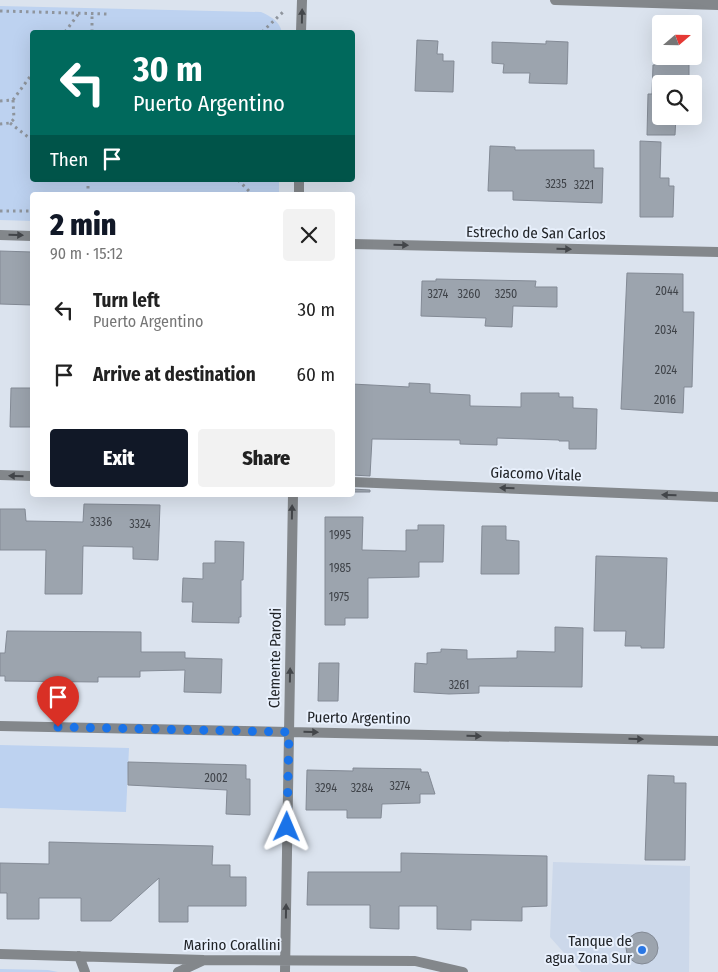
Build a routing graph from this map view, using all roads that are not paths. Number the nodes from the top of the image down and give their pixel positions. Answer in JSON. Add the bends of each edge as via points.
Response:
{"nodes":[{"id":1,"x":302,"y":0,"type":"edge"},
{"id":2,"x":555,"y":0,"type":"edge"},
{"id":3,"x":718,"y":6,"type":"edge"},
{"id":4,"x":301,"y":30,"type":"edge"},
{"id":5,"x":0,"y":235,"type":"edge"},
{"id":6,"x":30,"y":236,"type":"edge"},
{"id":7,"x":355,"y":244,"type":"edge"},
{"id":8,"x":718,"y":252,"type":"edge"},
{"id":9,"x":0,"y":475,"type":"edge"},
{"id":10,"x":30,"y":476,"type":"edge"},
{"id":11,"x":355,"y":482,"type":"edge"},
{"id":12,"x":293,"y":497,"type":"edge"},
{"id":13,"x":718,"y":497,"type":"edge"},
{"id":14,"x":0,"y":726,"type":"edge"},
{"id":15,"x":289,"y":732,"type":"junction"},
{"id":16,"x":718,"y":741,"type":"edge"},
{"id":17,"x":0,"y":954,"type":"edge"},
{"id":18,"x":79,"y":956,"type":"junction"},
{"id":19,"x":204,"y":960,"type":"junction"},
{"id":20,"x":285,"y":960,"type":"junction"},
{"id":21,"x":85,"y":972,"type":"edge"},
{"id":22,"x":178,"y":972,"type":"edge"},
{"id":23,"x":285,"y":972,"type":"edge"},
{"id":24,"x":463,"y":972,"type":"edge"}],
"edges":[{"from":4,"to":1,"type":"street","one_way":true},
{"from":2,"to":3,"type":"street"},
{"from":5,"to":6,"type":"street","one_way":true},
{"from":7,"to":8,"type":"street","name":"Estrecho de San Carlos","one_way":true},
{"from":10,"to":9,"type":"street","one_way":true},
{"from":13,"to":11,"type":"street","name":"Giacomo Vitale","one_way":true},
{"from":15,"to":12,"type":"street","name":"Clemente Parodi","one_way":true},
{"from":14,"to":15,"type":"street","name":"Puerto Argentino"},
{"from":15,"to":16,"type":"street","name":"Puerto Argentino","one_way":true},
{"from":20,"to":15,"type":"street","name":"Clemente Parodi","one_way":true},
{"from":17,"to":18,"type":"street","name":"Marino Corallini"},
{"from":18,"to":19,"type":"street","name":"Marino Corallini"},
{"from":18,"to":21,"type":"street"},
{"from":19,"to":20,"type":"street","name":"Marino Corallini"},
{"from":19,"to":22,"type":"street"},
{"from":20,"to":23,"type":"street","name":"Clemente Parodi"},
{"from":20,"to":24,"type":"street","name":"Marino Corallini","via":[[415,961]]}]}
